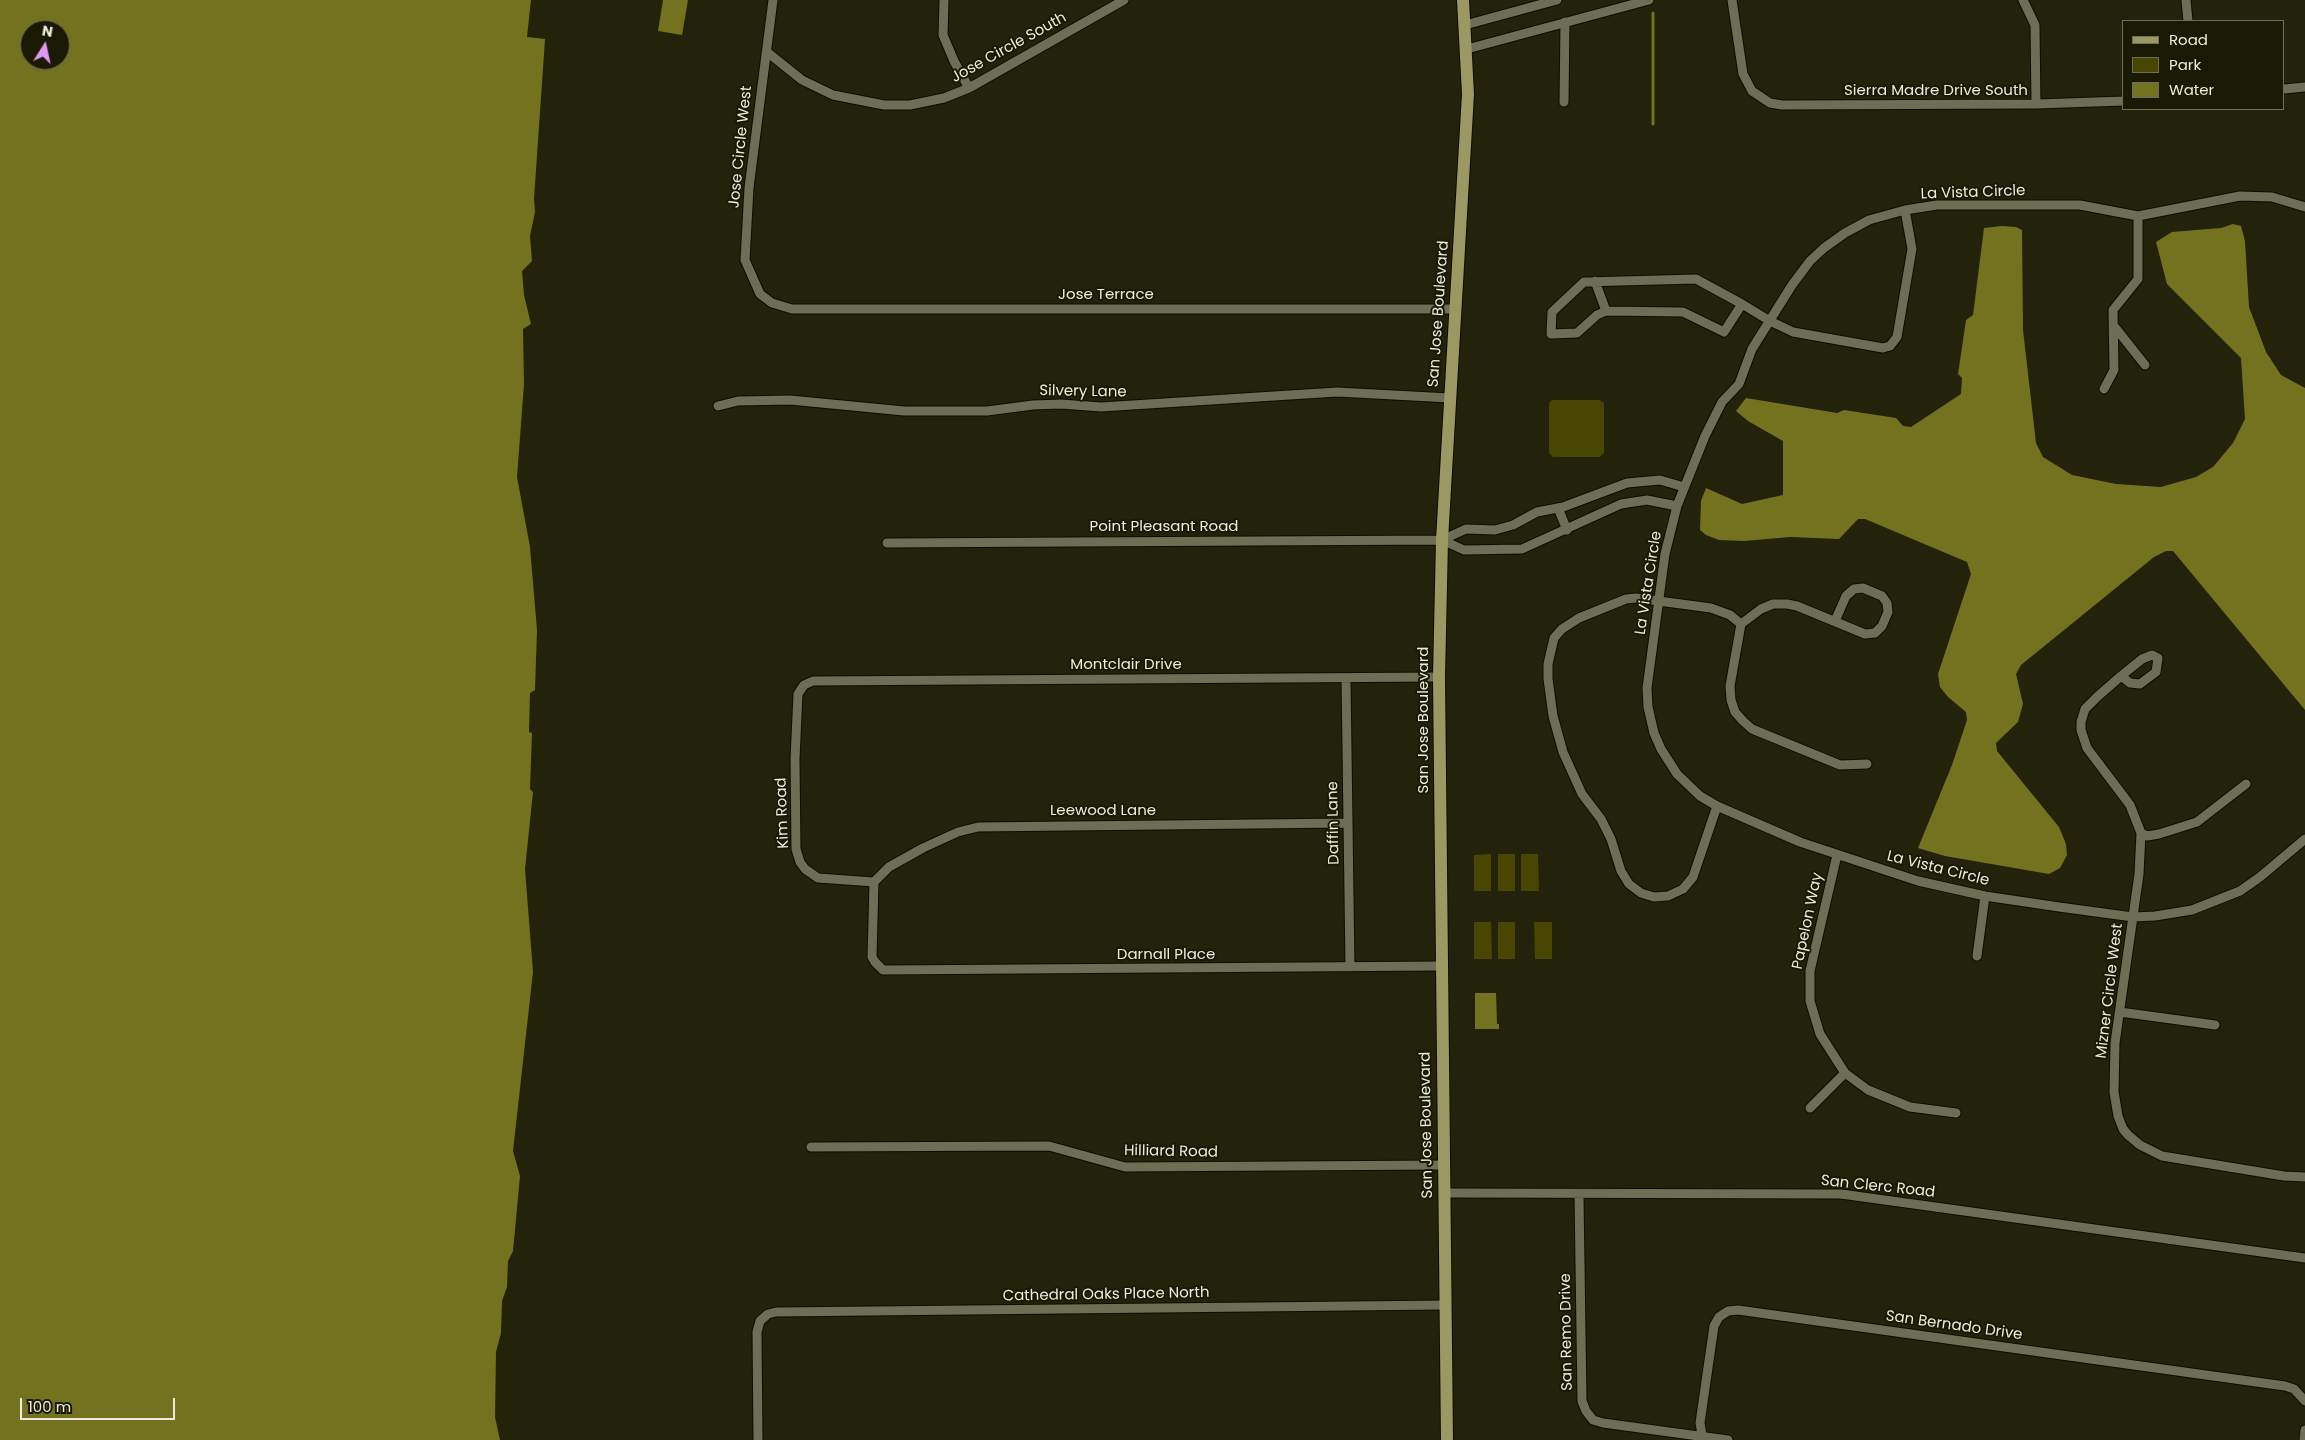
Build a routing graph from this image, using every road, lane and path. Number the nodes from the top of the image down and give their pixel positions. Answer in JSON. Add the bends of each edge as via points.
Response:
{"nodes":[{"id":1,"x":773,"y":0,"type":"edge"},
{"id":2,"x":944,"y":0,"type":"edge"},
{"id":3,"x":1124,"y":0,"type":"edge"},
{"id":4,"x":1463,"y":0,"type":"edge"},
{"id":5,"x":1557,"y":0,"type":"edge"},
{"id":6,"x":1648,"y":0,"type":"edge"},
{"id":7,"x":1732,"y":0,"type":"edge"},
{"id":8,"x":2023,"y":0,"type":"edge"},
{"id":9,"x":2186,"y":0,"type":"edge"},
{"id":10,"x":2188,"y":20,"type":"edge"},
{"id":11,"x":1565,"y":22,"type":"junction"},
{"id":12,"x":1466,"y":25,"type":"junction"},
{"id":13,"x":1467,"y":49,"type":"junction"},
{"id":14,"x":767,"y":52,"type":"junction"},
{"id":15,"x":2305,"y":87,"type":"edge"},
{"id":16,"x":969,"y":88,"type":"junction"},
{"id":17,"x":2285,"y":88,"type":"edge"},
{"id":18,"x":2122,"y":101,"type":"edge"},
{"id":19,"x":1564,"y":102,"type":"dead end"},
{"id":20,"x":2036,"y":104,"type":"junction"},
{"id":21,"x":2305,"y":207,"type":"edge"},
{"id":22,"x":1905,"y":210,"type":"junction"},
{"id":23,"x":2138,"y":216,"type":"junction"},
{"id":24,"x":1595,"y":281,"type":"junction"},
{"id":25,"x":760,"y":294,"type":"joint"},
{"id":26,"x":1742,"y":304,"type":"junction"},
{"id":27,"x":1455,"y":309,"type":"junction"},
{"id":28,"x":1606,"y":311,"type":"junction"},
{"id":29,"x":1770,"y":321,"type":"junction"},
{"id":30,"x":2114,"y":326,"type":"junction"},
{"id":31,"x":2145,"y":365,"type":"dead end"},
{"id":32,"x":2104,"y":388,"type":"dead end"},
{"id":33,"x":1450,"y":398,"type":"junction"},
{"id":34,"x":718,"y":406,"type":"dead end"},
{"id":35,"x":1684,"y":488,"type":"junction"},
{"id":36,"x":1607,"y":492,"type":"junction"},
{"id":37,"x":1677,"y":506,"type":"junction"},
{"id":38,"x":1613,"y":507,"type":"junction"},
{"id":39,"x":1558,"y":508,"type":"junction"},
{"id":40,"x":1567,"y":530,"type":"junction"},
{"id":41,"x":1442,"y":540,"type":"junction"},
{"id":42,"x":887,"y":543,"type":"dead end"},
{"id":43,"x":1658,"y":601,"type":"junction"},
{"id":44,"x":1835,"y":621,"type":"junction"},
{"id":45,"x":1741,"y":624,"type":"junction"},
{"id":46,"x":2121,"y":676,"type":"dead end"},
{"id":47,"x":1439,"y":677,"type":"junction"},
{"id":48,"x":1346,"y":678,"type":"junction"},
{"id":49,"x":813,"y":681,"type":"joint"},
{"id":50,"x":1867,"y":764,"type":"dead end"},
{"id":51,"x":2246,"y":784,"type":"dead end"},
{"id":52,"x":1717,"y":806,"type":"junction"},
{"id":53,"x":1347,"y":823,"type":"junction"},
{"id":54,"x":2141,"y":833,"type":"junction"},
{"id":55,"x":2305,"y":839,"type":"edge"},
{"id":56,"x":1837,"y":855,"type":"junction"},
{"id":57,"x":874,"y":882,"type":"junction"},
{"id":58,"x":1985,"y":896,"type":"junction"},
{"id":59,"x":2133,"y":917,"type":"junction"},
{"id":60,"x":1978,"y":956,"type":"dead end"},
{"id":61,"x":1442,"y":966,"type":"junction"},
{"id":62,"x":1350,"y":967,"type":"junction"},
{"id":63,"x":2120,"y":1012,"type":"junction"},
{"id":64,"x":2216,"y":1025,"type":"dead end"},
{"id":65,"x":1845,"y":1072,"type":"junction"},
{"id":66,"x":1810,"y":1108,"type":"dead end"},
{"id":67,"x":1956,"y":1113,"type":"dead end"},
{"id":68,"x":811,"y":1147,"type":"dead end"},
{"id":69,"x":1444,"y":1165,"type":"junction"},
{"id":70,"x":2305,"y":1177,"type":"edge"},
{"id":71,"x":1445,"y":1193,"type":"junction"},
{"id":72,"x":1579,"y":1195,"type":"junction"},
{"id":73,"x":2305,"y":1258,"type":"edge"},
{"id":74,"x":1446,"y":1305,"type":"junction"},
{"id":75,"x":2305,"y":1401,"type":"edge"},
{"id":76,"x":2305,"y":1430,"type":"edge"},
{"id":77,"x":1703,"y":1438,"type":"edge"},
{"id":78,"x":758,"y":1440,"type":"edge"},
{"id":79,"x":1447,"y":1440,"type":"edge"},
{"id":80,"x":1728,"y":1440,"type":"edge"},
{"id":81,"x":2304,"y":1440,"type":"edge"}],
"edges":[{"from":1,"to":14,"type":"street","name":"Jose Circle West"},
{"from":2,"to":16,"type":"street","via":[[943,34]]},
{"from":3,"to":16,"type":"street","name":"Jose Circle South"},
{"from":4,"to":12,"type":"main road","name":"San Jose Boulevard"},
{"from":5,"to":12,"type":"street"},
{"from":6,"to":11,"type":"street"},
{"from":7,"to":20,"type":"street","name":"Sierra Madre Drive South","via":[[1743,74],[1752,90],[1764,100],[1782,105]]},
{"from":8,"to":20,"type":"street","via":[[2035,25]]},
{"from":9,"to":10,"type":"street"},
{"from":11,"to":13,"type":"street"},
{"from":11,"to":19,"type":"street"},
{"from":12,"to":13,"type":"main road","name":"San Jose Boulevard"},
{"from":13,"to":27,"type":"main road","name":"San Jose Boulevard","via":[[1468,94]]},
{"from":14,"to":16,"type":"street","name":"Jose Circle South","via":[[802,80],[858,101],[910,105],[944,98]]},
{"from":14,"to":25,"type":"street","name":"Jose Circle West","via":[[749,188],[745,260]]},
{"from":15,"to":17,"type":"street"},
{"from":18,"to":20,"type":"street","name":"Sierra Madre Drive South"},
{"from":21,"to":23,"type":"street","name":"La Vista Circle","via":[[2272,197],[2240,196]]},
{"from":22,"to":23,"type":"street","name":"La Vista Circle","via":[[1937,205],[2080,205]]},
{"from":22,"to":29,"type":"street","name":"La Vista Circle","via":[[1869,220],[1824,248],[1796,279]]},
{"from":22,"to":29,"type":"street","via":[[1912,249],[1897,337],[1890,346],[1883,348],[1793,332]]},
{"from":23,"to":30,"type":"street","via":[[2138,279],[2114,310]]},
{"from":24,"to":26,"type":"street","via":[[1696,279]]},
{"from":24,"to":28,"type":"street"},
{"from":24,"to":28,"type":"street","via":[[1584,282],[1552,312],[1551,334],[1578,333]]},
{"from":25,"to":27,"type":"street","name":"Jose Terrace","via":[[772,303],[792,309]]},
{"from":26,"to":28,"type":"street","via":[[1724,332],[1683,312]]},
{"from":26,"to":29,"type":"street"},
{"from":27,"to":33,"type":"main road","name":"San Jose Boulevard"},
{"from":29,"to":35,"type":"street","name":"La Vista Circle","via":[[1752,349],[1740,384],[1722,402]]},
{"from":30,"to":31,"type":"street"},
{"from":30,"to":32,"type":"street","via":[[2114,370]]},
{"from":33,"to":34,"type":"street","name":"Silvery Lane","via":[[1337,392],[1102,408],[1033,405],[987,411],[904,411],[790,400],[738,401]]},
{"from":33,"to":41,"type":"main road","name":"San Jose Boulevard"},
{"from":35,"to":36,"type":"street","name":"Point Pleasant Road","via":[[1660,480],[1646,480],[1627,483]]},
{"from":35,"to":37,"type":"street","name":"La Vista Circle"},
{"from":36,"to":38,"type":"street"},
{"from":36,"to":39,"type":"street","name":"Point Pleasant Road"},
{"from":37,"to":38,"type":"street","name":"Point Pleasant Road","via":[[1647,500]]},
{"from":37,"to":43,"type":"street","name":"La Vista Circle"},
{"from":38,"to":40,"type":"street","name":"Point Pleasant Road"},
{"from":39,"to":40,"type":"street"},
{"from":39,"to":41,"type":"street","name":"Point Pleasant Road","via":[[1538,512],[1496,530],[1466,528]]},
{"from":40,"to":41,"type":"street","name":"Point Pleasant Road","via":[[1522,549],[1464,550]]},
{"from":41,"to":42,"type":"street","name":"Point Pleasant Road"},
{"from":41,"to":47,"type":"main road","name":"San Jose Boulevard"},
{"from":43,"to":45,"type":"street","via":[[1718,610]]},
{"from":43,"to":52,"type":"street","name":"La Vista Circle","via":[[1647,688],[1654,733],[1677,774],[1700,796]]},
{"from":43,"to":52,"type":"street","via":[[1626,599],[1571,622],[1554,638],[1548,664],[1553,716],[1567,761],[1582,794],[1601,819],[1622,871],[1630,884],[1641,892],[1654,897],[1683,890],[1693,878]]},
{"from":44,"to":44,"type":"street","via":[[1866,634],[1875,633],[1888,612],[1887,603],[1882,596],[1864,588],[1854,589],[1846,596]]},
{"from":44,"to":45,"type":"street","via":[[1797,606],[1780,604],[1761,609]]},
{"from":45,"to":50,"type":"street","via":[[1730,686],[1735,712],[1742,721],[1752,729],[1840,765]]},
{"from":46,"to":54,"type":"street","via":[[2085,709],[2081,730],[2086,748],[2130,805]]},
{"from":47,"to":48,"type":"street","name":"Montclair Drive"},
{"from":47,"to":61,"type":"main road","name":"San Jose Boulevard"},
{"from":48,"to":49,"type":"street","name":"Montclair Drive"},
{"from":48,"to":53,"type":"street","name":"Daffin Lane"},
{"from":49,"to":57,"type":"street","name":"Kim Road","via":[[804,685],[798,694],[796,849],[805,869],[818,878]]},
{"from":51,"to":54,"type":"street","via":[[2197,822],[2159,834],[2147,836]]},
{"from":52,"to":56,"type":"street","name":"La Vista Circle"},
{"from":53,"to":57,"type":"street","name":"Leewood Lane","via":[[978,827],[923,848],[889,867]]},
{"from":53,"to":62,"type":"street","name":"Daffin Lane"},
{"from":54,"to":59,"type":"street","name":"Mizner Circle West"},
{"from":55,"to":59,"type":"street","name":"La Vista Circle","via":[[2260,878],[2218,901],[2177,913]]},
{"from":56,"to":58,"type":"street","name":"La Vista Circle","via":[[1918,881]]},
{"from":56,"to":65,"type":"street","name":"Papelon Way","via":[[1813,954],[1809,993],[1820,1034]]},
{"from":57,"to":62,"type":"street","name":"Darnall Place","via":[[872,957],[883,970]]},
{"from":58,"to":59,"type":"street","name":"La Vista Circle"},
{"from":58,"to":60,"type":"street"},
{"from":59,"to":63,"type":"street","name":"Mizner Circle West"},
{"from":61,"to":62,"type":"street","name":"Darnall Place"},
{"from":61,"to":69,"type":"main road","name":"San Jose Boulevard"},
{"from":63,"to":64,"type":"street"},
{"from":63,"to":70,"type":"street","name":"Mizner Circle West","via":[[2115,1043],[2114,1099],[2123,1129],[2140,1145],[2162,1156]]},
{"from":65,"to":66,"type":"street"},
{"from":65,"to":67,"type":"street","name":"Papelon Way","via":[[1868,1090],[1900,1104]]},
{"from":68,"to":69,"type":"street","name":"Hilliard Road","via":[[1049,1146],[1125,1168]]},
{"from":69,"to":71,"type":"main road","name":"San Jose Boulevard"},
{"from":71,"to":72,"type":"street","name":"San Clerc Road"},
{"from":71,"to":74,"type":"main road","name":"San Jose Boulevard"},
{"from":72,"to":73,"type":"street","name":"San Clerc Road","via":[[1841,1194]]},
{"from":72,"to":77,"type":"street","name":"San Remo Drive","via":[[1582,1401],[1586,1411],[1593,1420],[1603,1423]]},
{"from":74,"to":78,"type":"street","name":"Cathedral Oaks Place North","via":[[776,1312],[760,1321],[757,1332]]},
{"from":74,"to":79,"type":"main road","name":"San Jose Boulevard"},
{"from":75,"to":77,"type":"street","name":"San Bernado Drive","via":[[2294,1389],[2285,1386],[1738,1310],[1728,1311],[1719,1317],[1714,1326],[1700,1423]]},
{"from":76,"to":81,"type":"street"},
{"from":77,"to":80,"type":"street","name":"San Remo Drive"}]}
